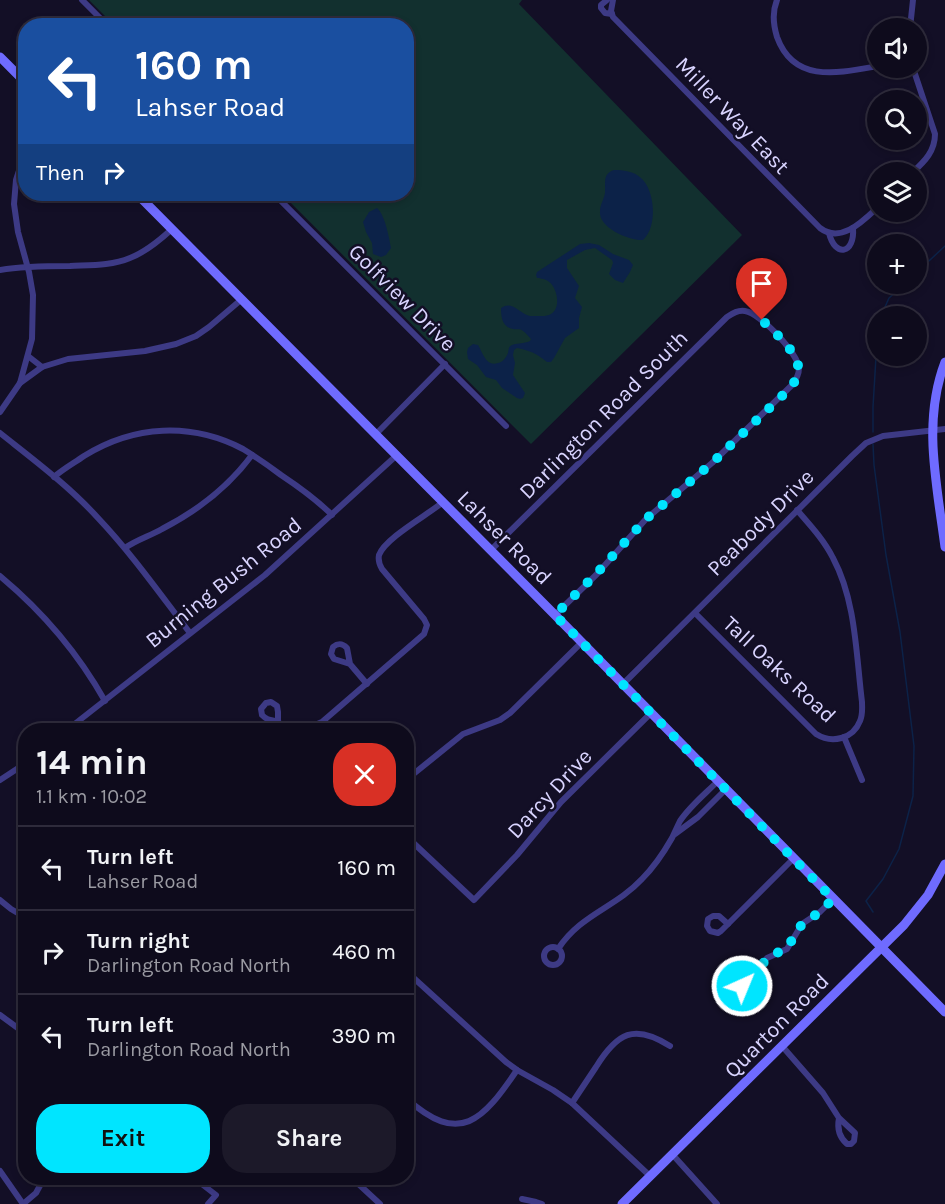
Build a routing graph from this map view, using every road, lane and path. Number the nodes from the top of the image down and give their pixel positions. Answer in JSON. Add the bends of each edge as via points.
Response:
{"nodes":[{"id":1,"x":82,"y":0,"type":"edge"},
{"id":2,"x":607,"y":0,"type":"edge"},
{"id":3,"x":777,"y":0,"type":"edge"},
{"id":4,"x":913,"y":0,"type":"edge"},
{"id":5,"x":612,"y":7,"type":"edge"},
{"id":6,"x":100,"y":18,"type":"edge"},
{"id":7,"x":911,"y":18,"type":"edge"},
{"id":8,"x":0,"y":57,"type":"edge"},
{"id":9,"x":867,"y":68,"type":"edge"},
{"id":10,"x":18,"y":75,"type":"edge"},
{"id":11,"x":917,"y":78,"type":"edge"},
{"id":12,"x":923,"y":162,"type":"edge"},
{"id":13,"x":18,"y":174,"type":"edge"},
{"id":14,"x":144,"y":201,"type":"edge"},
{"id":15,"x":281,"y":201,"type":"edge"},
{"id":16,"x":867,"y":216,"type":"edge"},
{"id":17,"x":853,"y":228,"type":"junction"},
{"id":18,"x":172,"y":229,"type":"junction"},
{"id":19,"x":829,"y":233,"type":"junction"},
{"id":20,"x":28,"y":267,"type":"junction"},
{"id":21,"x":0,"y":270,"type":"edge"},
{"id":22,"x":242,"y":299,"type":"junction"},
{"id":23,"x":28,"y":356,"type":"junction"},
{"id":24,"x":945,"y":362,"type":"edge"},
{"id":25,"x":445,"y":364,"type":"junction"},
{"id":26,"x":42,"y":367,"type":"junction"},
{"id":27,"x":20,"y":383,"type":"junction"},
{"id":28,"x":0,"y":412,"type":"edge"},
{"id":29,"x":506,"y":426,"type":"dead end"},
{"id":30,"x":945,"y":429,"type":"edge"},
{"id":31,"x":932,"y":430,"type":"junction"},
{"id":32,"x":0,"y":434,"type":"edge"},
{"id":33,"x":376,"y":434,"type":"junction"},
{"id":34,"x":397,"y":454,"type":"junction"},
{"id":35,"x":252,"y":455,"type":"junction"},
{"id":36,"x":54,"y":477,"type":"junction"},
{"id":37,"x":443,"y":502,"type":"junction"},
{"id":38,"x":797,"y":510,"type":"junction"},
{"id":39,"x":332,"y":515,"type":"junction"},
{"id":40,"x":945,"y":547,"type":"edge"},
{"id":41,"x":125,"y":548,"type":"junction"},
{"id":42,"x":491,"y":550,"type":"junction"},
{"id":43,"x":0,"y":576,"type":"edge"},
{"id":44,"x":695,"y":613,"type":"junction"},
{"id":45,"x":555,"y":615,"type":"junction"},
{"id":46,"x":190,"y":633,"type":"junction"},
{"id":47,"x":582,"y":642,"type":"junction"},
{"id":48,"x":350,"y":664,"type":"dead end"},
{"id":49,"x":367,"y":684,"type":"junction"},
{"id":50,"x":623,"y":684,"type":"junction"},
{"id":51,"x":105,"y":701,"type":"junction"},
{"id":52,"x":651,"y":713,"type":"junction"},
{"id":53,"x":76,"y":723,"type":"edge"},
{"id":54,"x":319,"y":723,"type":"edge"},
{"id":55,"x":844,"y":737,"type":"junction"},
{"id":56,"x":18,"y":768,"type":"edge"},
{"id":57,"x":414,"y":774,"type":"edge"},
{"id":58,"x":0,"y":780,"type":"edge"},
{"id":59,"x":862,"y":780,"type":"dead end"},
{"id":60,"x":718,"y":781,"type":"junction"},
{"id":61,"x":726,"y":789,"type":"junction"},
{"id":62,"x":672,"y":837,"type":"junction"},
{"id":63,"x":414,"y":844,"type":"edge"},
{"id":64,"x":794,"y":858,"type":"junction"},
{"id":65,"x":945,"y":864,"type":"edge"},
{"id":66,"x":833,"y":899,"type":"junction"},
{"id":67,"x":0,"y":900,"type":"edge"},
{"id":68,"x":18,"y":913,"type":"edge"},
{"id":69,"x":728,"y":924,"type":"dead end"},
{"id":70,"x":882,"y":947,"type":"junction"},
{"id":71,"x":558,"y":949,"type":"dead end"},
{"id":72,"x":756,"y":973,"type":"dead end"},
{"id":73,"x":414,"y":978,"type":"edge"},
{"id":74,"x":945,"y":1012,"type":"edge"},
{"id":75,"x":0,"y":1015,"type":"edge"},
{"id":76,"x":18,"y":1028,"type":"edge"},
{"id":77,"x":782,"y":1046,"type":"junction"},
{"id":78,"x":670,"y":1047,"type":"dead end"},
{"id":79,"x":517,"y":1070,"type":"junction"},
{"id":80,"x":572,"y":1103,"type":"junction"},
{"id":81,"x":414,"y":1104,"type":"edge"},
{"id":82,"x":839,"y":1118,"type":"dead end"},
{"id":83,"x":672,"y":1154,"type":"junction"},
{"id":84,"x":0,"y":1171,"type":"edge"},
{"id":85,"x":650,"y":1176,"type":"junction"},
{"id":86,"x":40,"y":1185,"type":"edge"},
{"id":87,"x":203,"y":1185,"type":"edge"},
{"id":88,"x":360,"y":1185,"type":"edge"},
{"id":89,"x":522,"y":1199,"type":"dead end"},
{"id":90,"x":23,"y":1204,"type":"edge"},
{"id":91,"x":208,"y":1204,"type":"edge"},
{"id":92,"x":380,"y":1204,"type":"edge"},
{"id":93,"x":542,"y":1204,"type":"edge"},
{"id":94,"x":622,"y":1204,"type":"edge"},
{"id":95,"x":717,"y":1204,"type":"edge"}],
"edges":[{"from":1,"to":6,"type":"street"},
{"from":2,"to":5,"type":"street","via":[[600,8],[605,13]]},
{"from":3,"to":9,"type":"street","via":[[776,33],[797,64],[823,73]]},
{"from":4,"to":7,"type":"street"},
{"from":5,"to":19,"type":"street","name":"Miller Way East","via":[[613,17],[816,225]]},
{"from":8,"to":10,"type":"street"},
{"from":11,"to":12,"type":"street","via":[[935,134],[930,154]]},
{"from":13,"to":20,"type":"street","via":[[14,204]]},
{"from":14,"to":18,"type":"street","name":"Lahser Road"},
{"from":15,"to":25,"type":"street","name":"Golfview Drive"},
{"from":16,"to":17,"type":"street"},
{"from":17,"to":19,"type":"street"},
{"from":17,"to":19,"type":"street","name":"Miller Way East","via":[[852,243],[846,249],[835,246]]},
{"from":18,"to":20,"type":"street","via":[[148,249],[123,261]]},
{"from":18,"to":22,"type":"street","name":"Lahser Road"},
{"from":20,"to":21,"type":"street"},
{"from":20,"to":23,"type":"street","via":[[33,306]]},
{"from":22,"to":26,"type":"street","via":[[196,336],[176,344],[68,359]]},
{"from":22,"to":33,"type":"street","name":"Lahser Road"},
{"from":23,"to":26,"type":"street"},
{"from":23,"to":27,"type":"street"},
{"from":24,"to":31,"type":"street","via":[[934,400]]},
{"from":25,"to":29,"type":"street","name":"Golfview Drive"},
{"from":25,"to":33,"type":"street"},
{"from":26,"to":27,"type":"street"},
{"from":27,"to":28,"type":"street"},
{"from":30,"to":31,"type":"street","name":"Peabody Drive"},
{"from":31,"to":38,"type":"street","name":"Peabody Drive","via":[[883,436],[866,443]]},
{"from":31,"to":40,"type":"street"},
{"from":32,"to":36,"type":"street"},
{"from":33,"to":34,"type":"street","name":"Lahser Road"},
{"from":34,"to":37,"type":"street","name":"Lahser Road"},
{"from":34,"to":39,"type":"street","name":"Burning Bush Road"},
{"from":35,"to":36,"type":"street","via":[[226,441],[202,435],[152,431],[106,443]]},
{"from":35,"to":39,"type":"street"},
{"from":35,"to":41,"type":"street","via":[[230,481],[199,506]]},
{"from":36,"to":41,"type":"street"},
{"from":37,"to":42,"type":"street","name":"Lahser Road"},
{"from":37,"to":49,"type":"street","via":[[393,539],[380,554],[382,569],[419,612],[427,629]]},
{"from":38,"to":44,"type":"street","name":"Peabody Drive"},
{"from":38,"to":55,"type":"street","via":[[833,557],[850,609],[862,713],[856,729]]},
{"from":39,"to":46,"type":"street","name":"Burning Bush Road","via":[[247,590]]},
{"from":41,"to":46,"type":"street"},
{"from":42,"to":45,"type":"street","name":"Lahser Road"},
{"from":42,"to":45,"type":"street","name":"Darlington Road South","via":[[723,320],[744,311],[762,320],[795,357],[799,370],[796,380],[712,463],[646,519]]},
{"from":43,"to":51,"type":"street","via":[[67,644]]},
{"from":44,"to":50,"type":"street","name":"Peabody Drive"},
{"from":44,"to":55,"type":"street","name":"Tall Oaks Road","via":[[810,729],[826,739]]},
{"from":45,"to":47,"type":"street","name":"Lahser Road"},
{"from":46,"to":51,"type":"street","name":"Burning Bush Road"},
{"from":47,"to":50,"type":"street","name":"Lahser Road"},
{"from":47,"to":57,"type":"street","via":[[510,713],[463,734]]},
{"from":48,"to":49,"type":"street"},
{"from":49,"to":54,"type":"street"},
{"from":50,"to":52,"type":"street","name":"Lahser Road"},
{"from":51,"to":53,"type":"street","name":"Burning Bush Road"},
{"from":52,"to":60,"type":"street","name":"Lahser Road"},
{"from":52,"to":63,"type":"street","name":"Darcy Drive","via":[[561,802],[474,900]]},
{"from":55,"to":59,"type":"street"},
{"from":56,"to":58,"type":"street"},
{"from":60,"to":61,"type":"street","name":"Lahser Road"},
{"from":60,"to":62,"type":"street","via":[[682,818]]},
{"from":61,"to":62,"type":"street"},
{"from":61,"to":64,"type":"street","name":"Lahser Road"},
{"from":62,"to":71,"type":"street","via":[[638,884],[586,920]]},
{"from":64,"to":66,"type":"street","name":"Lahser Road"},
{"from":64,"to":69,"type":"street"},
{"from":65,"to":70,"type":"street","name":"Quarton Road","via":[[919,907]]},
{"from":66,"to":70,"type":"street","name":"Lahser Road"},
{"from":66,"to":72,"type":"street","via":[[802,924],[787,948],[767,958]]},
{"from":67,"to":68,"type":"street"},
{"from":70,"to":74,"type":"street","name":"Lahser Road"},
{"from":70,"to":77,"type":"street","name":"Quarton Road"},
{"from":73,"to":79,"type":"street"},
{"from":75,"to":76,"type":"street"},
{"from":77,"to":82,"type":"street"},
{"from":77,"to":83,"type":"street","name":"Quarton Road"},
{"from":78,"to":80,"type":"street","via":[[644,1034],[619,1038]]},
{"from":79,"to":80,"type":"street"},
{"from":79,"to":81,"type":"street","via":[[487,1110],[465,1122],[431,1118]]},
{"from":80,"to":85,"type":"street"},
{"from":83,"to":85,"type":"street","name":"Quarton Road"},
{"from":83,"to":95,"type":"street"},
{"from":84,"to":90,"type":"street"},
{"from":85,"to":94,"type":"street","name":"Quarton Road"},
{"from":86,"to":90,"type":"street"},
{"from":87,"to":91,"type":"street","via":[[216,1195]]},
{"from":88,"to":92,"type":"street"},
{"from":89,"to":93,"type":"street"}]}
